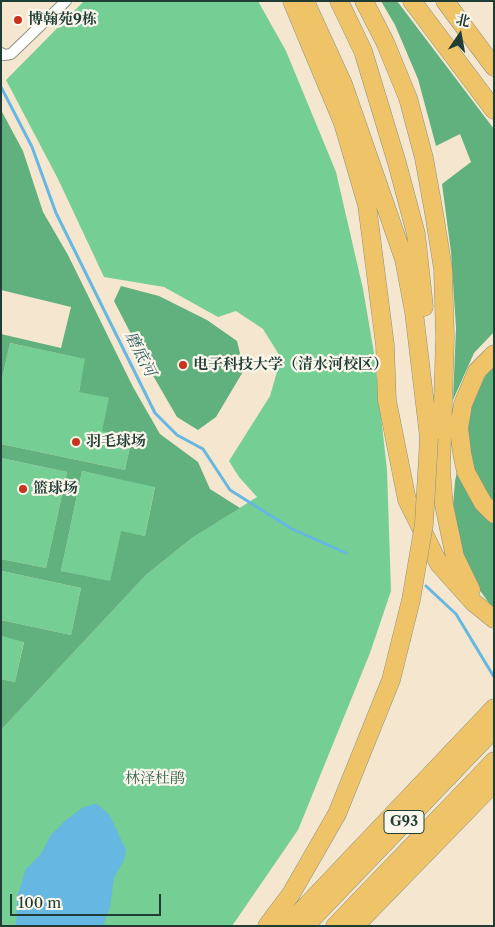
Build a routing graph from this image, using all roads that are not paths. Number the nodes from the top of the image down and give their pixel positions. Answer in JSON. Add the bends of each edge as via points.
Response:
{"nodes":[{"id":1,"x":66,"y":1,"type":"edge"},
{"id":2,"x":292,"y":1,"type":"edge"},
{"id":3,"x":305,"y":1,"type":"edge"},
{"id":4,"x":339,"y":1,"type":"edge"},
{"id":5,"x":364,"y":1,"type":"edge"},
{"id":6,"x":412,"y":1,"type":"edge"},
{"id":7,"x":445,"y":1,"type":"edge"},
{"id":8,"x":1,"y":53,"type":"edge"},
{"id":9,"x":494,"y":67,"type":"edge"},
{"id":10,"x":494,"y":110,"type":"edge"},
{"id":11,"x":494,"y":354,"type":"edge"},
{"id":12,"x":429,"y":438,"type":"junction"},
{"id":13,"x":494,"y":514,"type":"edge"},
{"id":14,"x":494,"y":619,"type":"edge"},
{"id":15,"x":494,"y":708,"type":"edge"},
{"id":16,"x":494,"y":729,"type":"edge"},
{"id":17,"x":494,"y":761,"type":"edge"},
{"id":18,"x":491,"y":787,"type":"edge"},
{"id":19,"x":308,"y":916,"type":"edge"},
{"id":20,"x":267,"y":926,"type":"edge"},
{"id":21,"x":287,"y":926,"type":"edge"},
{"id":22,"x":335,"y":926,"type":"edge"},
{"id":23,"x":355,"y":926,"type":"edge"}],
"edges":[{"from":1,"to":8,"type":"street","via":[[11,54]]},
{"from":2,"to":14,"type":"highway","via":[[343,123],[367,205],[385,346],[387,400],[407,500],[439,564],[473,602]]},
{"from":3,"to":12,"type":"highway","via":[[342,84],[404,259],[414,312]]},
{"from":4,"to":12,"type":"highway","via":[[363,51],[416,234],[427,337]]},
{"from":5,"to":14,"type":"highway","via":[[408,98],[434,213],[442,269],[445,371],[441,471],[448,530],[463,575]]},
{"from":6,"to":10,"type":"highway"},
{"from":7,"to":9,"type":"highway"},
{"from":11,"to":13,"type":"highway","via":[[477,371],[463,404],[459,428],[466,472],[483,503]]},
{"from":12,"to":20,"type":"highway","bridge":true,"via":[[424,524],[411,600],[391,680],[337,814],[290,894]]},
{"from":15,"to":19,"type":"highway"},
{"from":16,"to":19,"type":"highway","number":"G93"},
{"from":17,"to":22,"type":"highway","number":"G93"},
{"from":18,"to":23,"type":"highway"},
{"from":19,"to":21,"type":"highway"}]}
